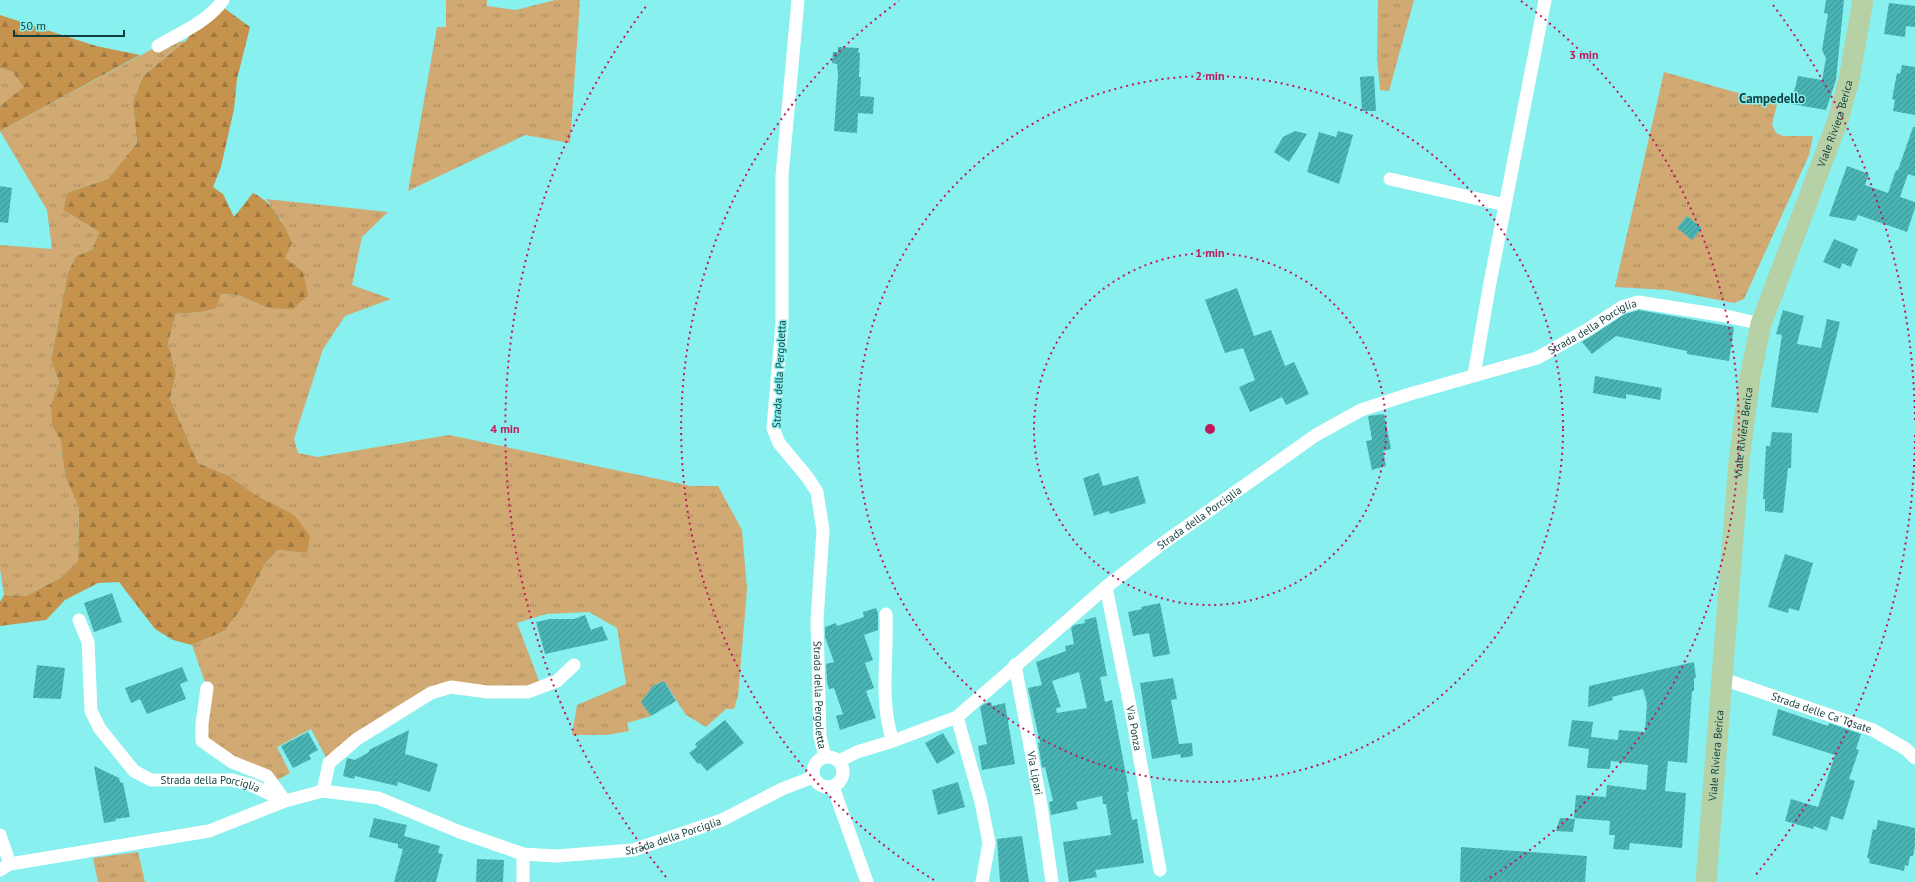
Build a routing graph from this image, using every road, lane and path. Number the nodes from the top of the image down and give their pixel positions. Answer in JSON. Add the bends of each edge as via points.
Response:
{"nodes":[{"id":1,"x":223,"y":0,"type":"edge"},
{"id":2,"x":798,"y":0,"type":"edge"},
{"id":3,"x":1545,"y":0,"type":"edge"},
{"id":4,"x":1863,"y":0,"type":"edge"},
{"id":5,"x":158,"y":46,"type":"dead end"},
{"id":6,"x":1390,"y":179,"type":"dead end"},
{"id":7,"x":1505,"y":206,"type":"junction"},
{"id":8,"x":1761,"y":324,"type":"junction"},
{"id":9,"x":1474,"y":376,"type":"junction"},
{"id":10,"x":1106,"y":587,"type":"junction"},
{"id":11,"x":886,"y":614,"type":"dead end"},
{"id":12,"x":79,"y":620,"type":"dead end"},
{"id":13,"x":574,"y":665,"type":"dead end"},
{"id":14,"x":1015,"y":665,"type":"junction"},
{"id":15,"x":1723,"y":679,"type":"junction"},
{"id":16,"x":207,"y":688,"type":"dead end"},
{"id":17,"x":957,"y":717,"type":"junction"},
{"id":18,"x":893,"y":742,"type":"junction"},
{"id":19,"x":824,"y":757,"type":"junction"},
{"id":20,"x":1915,"y":758,"type":"edge"},
{"id":21,"x":839,"y":761,"type":"junction"},
{"id":22,"x":814,"y":777,"type":"junction"},
{"id":23,"x":832,"y":787,"type":"junction"},
{"id":24,"x":323,"y":792,"type":"junction"},
{"id":25,"x":285,"y":801,"type":"junction"},
{"id":26,"x":0,"y":835,"type":"edge"},
{"id":27,"x":523,"y":854,"type":"junction"},
{"id":28,"x":5,"y":867,"type":"edge"},
{"id":29,"x":1160,"y":870,"type":"dead end"},
{"id":30,"x":523,"y":882,"type":"edge"},
{"id":31,"x":867,"y":882,"type":"edge"},
{"id":32,"x":982,"y":882,"type":"edge"},
{"id":33,"x":1052,"y":882,"type":"edge"},
{"id":34,"x":1706,"y":882,"type":"edge"}],
"edges":[{"from":1,"to":5,"type":"street","via":[[220,6],[198,23]]},
{"from":2,"to":19,"type":"street","name":"Strada della Pergoletta","via":[[782,176],[782,323],[773,428],[779,443],[817,492],[823,530],[817,622],[820,736]]},
{"from":3,"to":7,"type":"street"},
{"from":4,"to":8,"type":"main road","name":"Viale Riviera Berica","via":[[1849,80],[1838,120]]},
{"from":6,"to":7,"type":"street"},
{"from":7,"to":9,"type":"street"},
{"from":8,"to":9,"type":"street","name":"Strada della Porciglia","via":[[1638,302],[1622,307],[1537,358]]},
{"from":8,"to":15,"type":"main road","name":"Viale Riviera Berica","via":[[1750,377],[1739,461]]},
{"from":9,"to":10,"type":"street","name":"Strada della Porciglia","via":[[1361,410],[1316,435],[1159,546]]},
{"from":10,"to":14,"type":"street","name":"Strada della Porciglia"},
{"from":10,"to":29,"type":"street","name":"Via Ponza"},
{"from":11,"to":18,"type":"street","via":[[886,685],[889,730]]},
{"from":12,"to":25,"type":"street","name":"Strada della Porciglia","via":[[88,642],[91,711],[100,729],[134,771],[151,780],[232,780],[251,785]]},
{"from":13,"to":24,"type":"street","via":[[557,680],[528,692],[487,692],[451,687],[431,693],[357,739],[329,763]]},
{"from":14,"to":17,"type":"street","name":"Strada della Porciglia"},
{"from":14,"to":33,"type":"street","name":"Via Lipari","via":[[1041,805]]},
{"from":15,"to":20,"type":"street","name":"Strada delle Ca' Tosate","via":[[1873,730],[1906,749]]},
{"from":15,"to":34,"type":"main road","name":"Viale Riviera Berica"},
{"from":16,"to":25,"type":"street","name":"Strada della Porciglia","via":[[202,741],[232,762],[267,776]]},
{"from":17,"to":18,"type":"street","name":"Strada della Porciglia"},
{"from":17,"to":32,"type":"street","via":[[981,802],[989,843]]},
{"from":18,"to":21,"type":"street","name":"Strada della Porciglia","via":[[857,752]]},
{"from":19,"to":21,"type":"street","via":[[832,757]]},
{"from":19,"to":22,"type":"street","via":[[815,764]]},
{"from":21,"to":23,"type":"street","via":[[843,768],[843,776],[840,782]]},
{"from":22,"to":23,"type":"street","via":[[821,786]]},
{"from":22,"to":27,"type":"street","name":"Strada della Porciglia","via":[[782,789],[722,820],[634,850],[556,856]]},
{"from":23,"to":31,"type":"street"},
{"from":24,"to":25,"type":"street","name":"Strada della Porciglia"},
{"from":24,"to":27,"type":"street","name":"Strada della Porciglia","via":[[378,798],[460,832]]},
{"from":25,"to":28,"type":"street","name":"Strada della Porciglia","via":[[209,831]]},
{"from":26,"to":28,"type":"street","name":"Strada della Porciglia"},
{"from":27,"to":30,"type":"street"}]}
